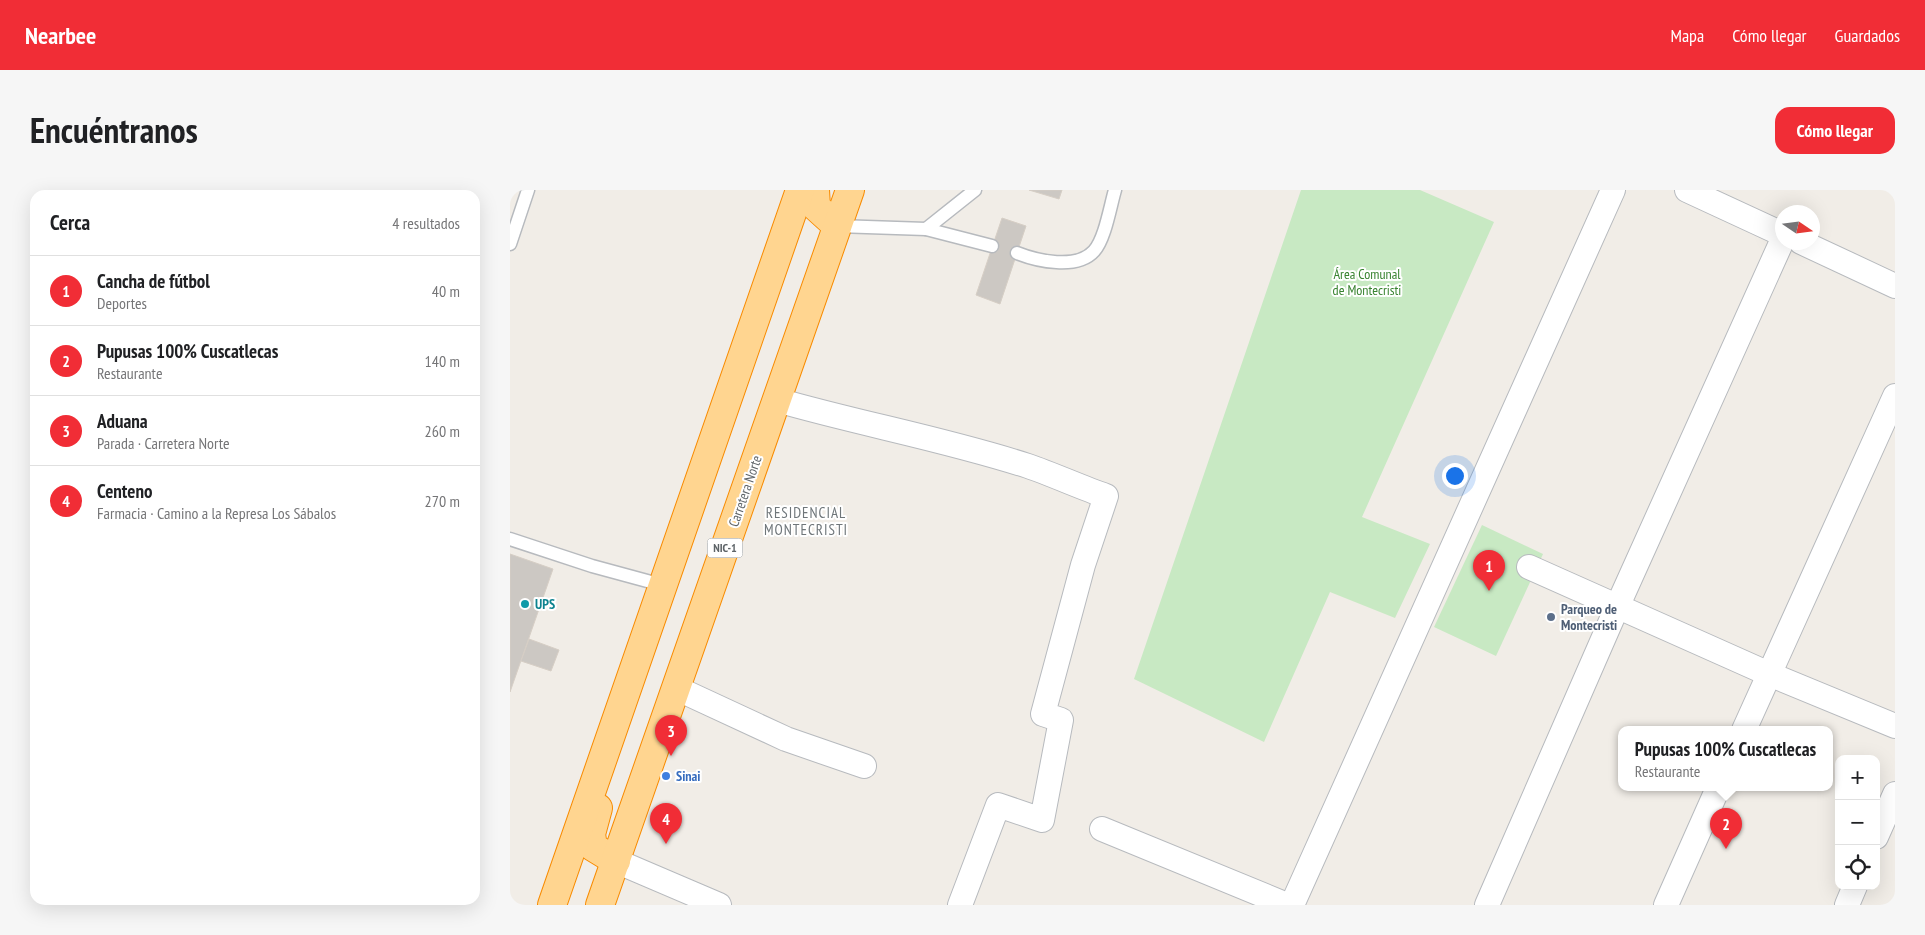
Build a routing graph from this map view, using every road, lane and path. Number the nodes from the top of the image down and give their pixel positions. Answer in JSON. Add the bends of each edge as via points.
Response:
{"nodes":[{"id":1,"x":528,"y":190,"type":"edge"},
{"id":2,"x":800,"y":190,"type":"edge"},
{"id":3,"x":815,"y":190,"type":"edge"},
{"id":4,"x":850,"y":190,"type":"edge"},
{"id":5,"x":975,"y":190,"type":"edge"},
{"id":6,"x":1116,"y":190,"type":"edge"},
{"id":7,"x":1613,"y":190,"type":"edge"},
{"id":8,"x":1687,"y":190,"type":"edge"},
{"id":9,"x":837,"y":226,"type":"junction"},
{"id":10,"x":926,"y":229,"type":"junction"},
{"id":11,"x":1775,"y":231,"type":"edge"},
{"id":12,"x":510,"y":244,"type":"edge"},
{"id":13,"x":992,"y":246,"type":"dead end"},
{"id":14,"x":1778,"y":250,"type":"edge"},
{"id":15,"x":1818,"y":250,"type":"edge"},
{"id":16,"x":1017,"y":253,"type":"dead end"},
{"id":17,"x":1895,"y":286,"type":"edge"},
{"id":18,"x":1895,"y":396,"type":"edge"},
{"id":19,"x":777,"y":400,"type":"junction"},
{"id":20,"x":510,"y":539,"type":"edge"},
{"id":21,"x":1529,"y":567,"type":"dead end"},
{"id":22,"x":662,"y":585,"type":"junction"},
{"id":23,"x":1618,"y":604,"type":"junction"},
{"id":24,"x":1769,"y":674,"type":"junction"},
{"id":25,"x":676,"y":688,"type":"junction"},
{"id":26,"x":614,"y":726,"type":"junction"},
{"id":27,"x":1746,"y":726,"type":"edge"},
{"id":28,"x":1895,"y":726,"type":"edge"},
{"id":29,"x":864,"y":766,"type":"dead end"},
{"id":30,"x":1717,"y":791,"type":"edge"},
{"id":31,"x":1895,"y":794,"type":"edge"},
{"id":32,"x":1880,"y":828,"type":"edge"},
{"id":33,"x":1102,"y":829,"type":"dead end"},
{"id":34,"x":616,"y":860,"type":"junction"},
{"id":35,"x":1853,"y":890,"type":"edge"},
{"id":36,"x":1496,"y":902,"type":"edge"},
{"id":37,"x":552,"y":905,"type":"edge"},
{"id":38,"x":600,"y":905,"type":"edge"},
{"id":39,"x":719,"y":905,"type":"edge"},
{"id":40,"x":960,"y":905,"type":"edge"},
{"id":41,"x":1287,"y":905,"type":"edge"},
{"id":42,"x":1292,"y":905,"type":"edge"},
{"id":43,"x":1666,"y":905,"type":"edge"},
{"id":44,"x":1847,"y":905,"type":"edge"}],
"edges":[{"from":1,"to":12,"type":"lane"},
{"from":2,"to":22,"type":"highway"},
{"from":3,"to":9,"type":"highway","via":[[816,207]]},
{"from":4,"to":9,"type":"highway","name":"Carretera Norte","number":"NIC-1"},
{"from":5,"to":10,"type":"lane"},
{"from":6,"to":16,"type":"lane","via":[[1093,253],[1062,263],[1034,260]]},
{"from":7,"to":42,"type":"street"},
{"from":8,"to":11,"type":"street"},
{"from":9,"to":10,"type":"lane"},
{"from":9,"to":19,"type":"highway","name":"Carretera Norte","number":"NIC-1"},
{"from":10,"to":13,"type":"lane"},
{"from":14,"to":23,"type":"street"},
{"from":15,"to":17,"type":"street"},
{"from":18,"to":24,"type":"street"},
{"from":19,"to":25,"type":"highway","name":"Carretera Norte","number":"NIC-1"},
{"from":19,"to":40,"type":"street","via":[[1028,466],[1106,496],[1072,602],[1043,714],[1060,720],[1042,820],[998,805]]},
{"from":20,"to":22,"type":"lane"},
{"from":21,"to":23,"type":"street","via":[[1562,584]]},
{"from":22,"to":26,"type":"highway"},
{"from":23,"to":24,"type":"street"},
{"from":23,"to":36,"type":"street"},
{"from":24,"to":27,"type":"street"},
{"from":24,"to":28,"type":"street"},
{"from":25,"to":29,"type":"street","via":[[786,739]]},
{"from":25,"to":34,"type":"highway","name":"Carretera Norte","number":"NIC-1"},
{"from":26,"to":34,"type":"highway","via":[[612,762],[591,834],[593,847]]},
{"from":26,"to":37,"type":"highway"},
{"from":30,"to":43,"type":"street"},
{"from":31,"to":32,"type":"street"},
{"from":33,"to":41,"type":"street"},
{"from":34,"to":38,"type":"highway","name":"Carretera Norte","number":"NIC-1"},
{"from":34,"to":39,"type":"street"},
{"from":35,"to":44,"type":"street"}]}
